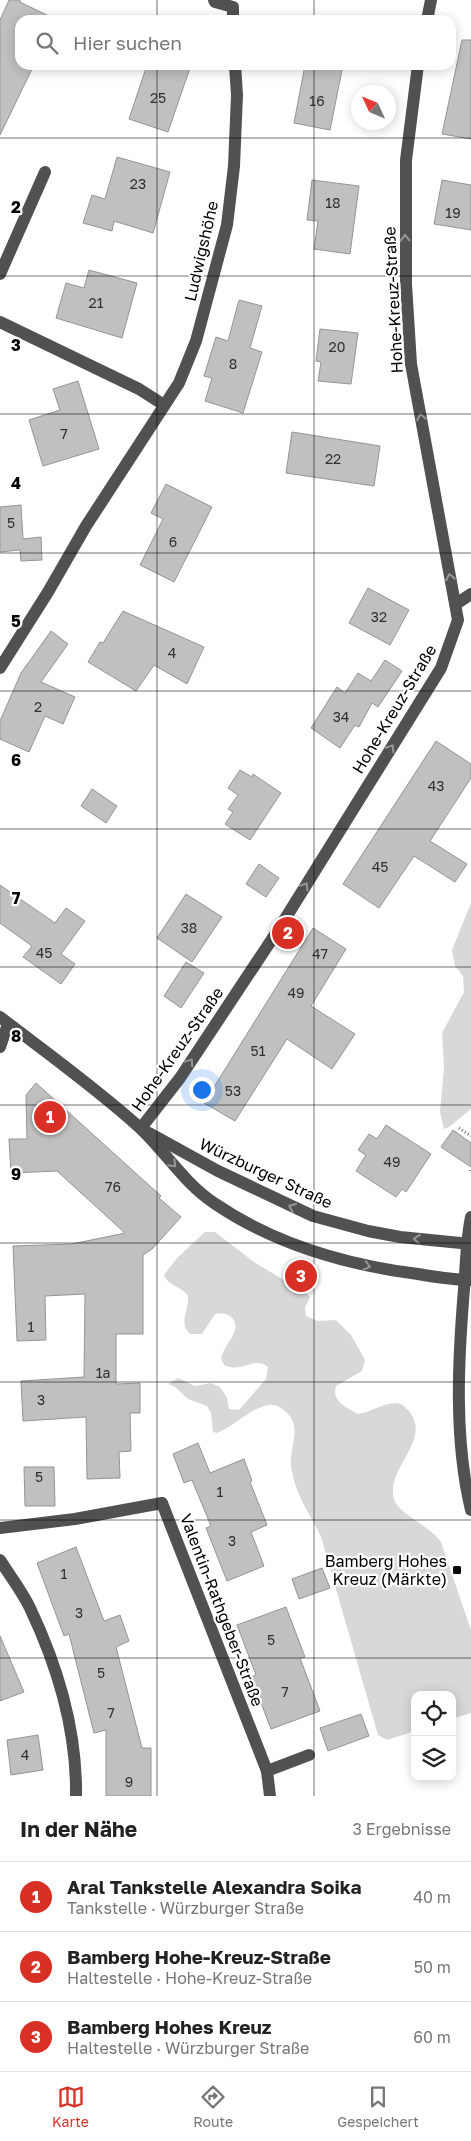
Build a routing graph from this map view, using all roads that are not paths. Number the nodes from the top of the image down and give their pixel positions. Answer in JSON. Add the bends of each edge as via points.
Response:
{"nodes":[{"id":1,"x":214,"y":0,"type":"edge"},
{"id":2,"x":431,"y":0,"type":"edge"},
{"id":3,"x":234,"y":15,"type":"edge"},
{"id":4,"x":428,"y":15,"type":"edge"},
{"id":5,"x":236,"y":70,"type":"edge"},
{"id":6,"x":417,"y":70,"type":"edge"},
{"id":7,"x":45,"y":172,"type":"dead end"},
{"id":8,"x":0,"y":274,"type":"edge"},
{"id":9,"x":0,"y":322,"type":"edge"},
{"id":10,"x":164,"y":405,"type":"junction"},
{"id":11,"x":471,"y":594,"type":"edge"},
{"id":12,"x":456,"y":604,"type":"junction"},
{"id":13,"x":0,"y":668,"type":"edge"},
{"id":14,"x":4,"y":1020,"type":"edge"},
{"id":15,"x":0,"y":1047,"type":"edge"},
{"id":16,"x":141,"y":1128,"type":"junction"},
{"id":17,"x":471,"y":1217,"type":"edge"},
{"id":18,"x":468,"y":1244,"type":"edge"},
{"id":19,"x":468,"y":1280,"type":"edge"},
{"id":20,"x":471,"y":1510,"type":"edge"},
{"id":21,"x":0,"y":1528,"type":"edge"},
{"id":22,"x":0,"y":1560,"type":"edge"},
{"id":23,"x":309,"y":1755,"type":"dead end"},
{"id":24,"x":267,"y":1771,"type":"junction"},
{"id":25,"x":76,"y":1796,"type":"edge"},
{"id":26,"x":270,"y":1796,"type":"edge"}],
"edges":[{"from":1,"to":3,"type":"street","via":[[233,6]]},
{"from":2,"to":4,"type":"street"},
{"from":5,"to":10,"type":"street","name":"Ludwigshöhe","via":[[234,166],[227,225],[196,341],[178,383]]},
{"from":12,"to":6,"type":"street","name":"Hohe-Kreuz-Straße","one_way":true,"via":[[411,364],[406,275],[406,160]]},
{"from":7,"to":8,"type":"street"},
{"from":9,"to":10,"type":"street","via":[[139,389]]},
{"from":10,"to":13,"type":"street","name":"Ludwigshöhe"},
{"from":11,"to":12,"type":"street"},
{"from":16,"to":12,"type":"street","name":"Hohe-Kreuz-Straße","one_way":true,"via":[[180,1078],[280,927],[441,668],[458,620]]},
{"from":14,"to":15,"type":"street"},
{"from":14,"to":16,"type":"street","name":"Würzburger Straße"},
{"from":18,"to":16,"type":"street","name":"Würzburger Straße","one_way":true,"via":[[368,1231],[313,1216],[218,1171]]},
{"from":16,"to":19,"type":"street","name":"Würzburger Straße","one_way":true,"via":[[212,1202],[249,1223],[320,1254],[377,1269]]},
{"from":17,"to":18,"type":"street"},
{"from":18,"to":19,"type":"street"},
{"from":19,"to":20,"type":"street","via":[[461,1325],[460,1415]]},
{"from":21,"to":24,"type":"street","name":"Valentin-Rathgeber-Straße","via":[[75,1519],[162,1503]]},
{"from":22,"to":25,"type":"street","via":[[30,1607],[52,1659],[66,1707],[76,1760]]},
{"from":23,"to":24,"type":"street"},
{"from":24,"to":26,"type":"street"}]}
